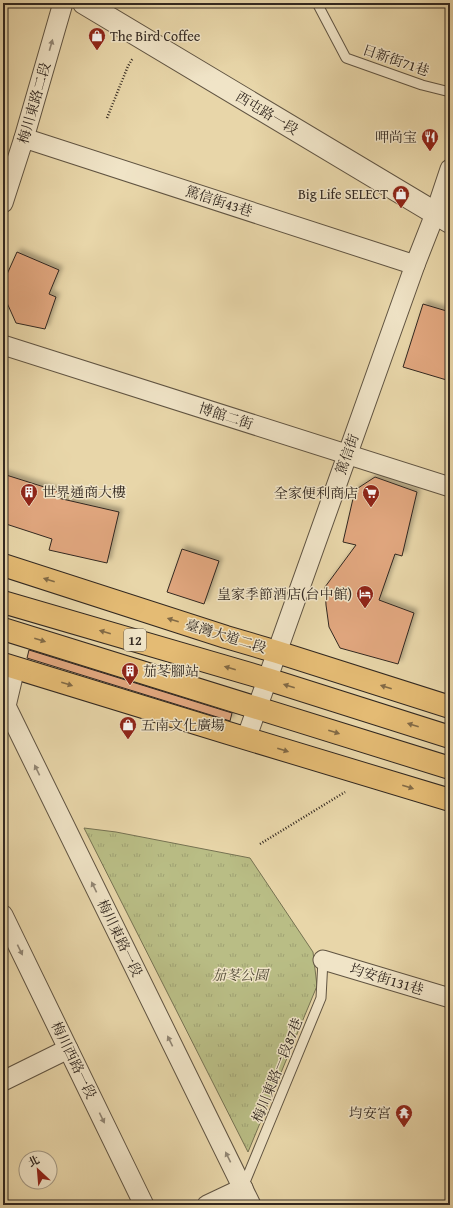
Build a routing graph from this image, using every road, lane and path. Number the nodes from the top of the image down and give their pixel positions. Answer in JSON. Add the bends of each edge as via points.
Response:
{"nodes":[{"id":1,"x":63,"y":3,"type":"edge"},
{"id":2,"x":84,"y":3,"type":"edge"},
{"id":3,"x":317,"y":3,"type":"edge"},
{"id":4,"x":143,"y":40,"type":"junction"},
{"id":5,"x":450,"y":92,"type":"edge"},
{"id":6,"x":108,"y":118,"type":"dead end"},
{"id":7,"x":24,"y":138,"type":"junction"},
{"id":8,"x":450,"y":169,"type":"edge"},
{"id":9,"x":3,"y":203,"type":"edge"},
{"id":10,"x":443,"y":218,"type":"edge"},
{"id":11,"x":415,"y":265,"type":"junction"},
{"id":12,"x":3,"y":345,"type":"edge"},
{"id":13,"x":347,"y":454,"type":"junction"},
{"id":14,"x":450,"y":487,"type":"edge"},
{"id":15,"x":3,"y":565,"type":"edge"},
{"id":16,"x":3,"y":602,"type":"edge"},
{"id":17,"x":3,"y":629,"type":"edge"},
{"id":18,"x":277,"y":652,"type":"junction"},
{"id":19,"x":9,"y":666,"type":"edge"},
{"id":20,"x":267,"y":679,"type":"junction"},
{"id":21,"x":450,"y":707,"type":"edge"},
{"id":22,"x":257,"y":708,"type":"junction"},
{"id":23,"x":450,"y":737,"type":"edge"},
{"id":24,"x":246,"y":739,"type":"junction"},
{"id":25,"x":450,"y":768,"type":"edge"},
{"id":26,"x":372,"y":776,"type":"junction"},
{"id":27,"x":450,"y":800,"type":"edge"},
{"id":28,"x":260,"y":844,"type":"dead end"},
{"id":29,"x":3,"y":915,"type":"edge"},
{"id":30,"x":323,"y":960,"type":"joint"},
{"id":31,"x":450,"y":998,"type":"edge"},
{"id":32,"x":68,"y":1049,"type":"junction"},
{"id":33,"x":3,"y":1081,"type":"edge"},
{"id":34,"x":243,"y":1188,"type":"junction"},
{"id":35,"x":144,"y":1205,"type":"edge"},
{"id":36,"x":207,"y":1205,"type":"edge"},
{"id":37,"x":251,"y":1205,"type":"edge"}],
"edges":[{"from":7,"to":1,"type":"street","name":"梅川東路二段","one_way":true},
{"from":2,"to":4,"type":"street","name":"西屯路一段"},
{"from":3,"to":5,"type":"lane","name":"日新街71巷","via":[[346,58],[422,85]]},
{"from":4,"to":6,"type":"path","via":[[128,66]]},
{"from":4,"to":10,"type":"street","name":"西屯路一段"},
{"from":7,"to":9,"type":"street","name":"梅川東路二段"},
{"from":7,"to":11,"type":"street","name":"篤信街43巷"},
{"from":8,"to":10,"type":"street","name":"篤信街"},
{"from":10,"to":11,"type":"street","name":"篤信街"},
{"from":11,"to":13,"type":"street","name":"篤信街"},
{"from":12,"to":13,"type":"street","name":"博館二街"},
{"from":13,"to":14,"type":"street","name":"博館二街"},
{"from":13,"to":18,"type":"street","name":"篤信街"},
{"from":18,"to":15,"type":"main road","name":"臺灣大道二段","one_way":true},
{"from":20,"to":16,"type":"main road","number":"12","one_way":true},
{"from":17,"to":22,"type":"main road","number":"12","one_way":true},
{"from":18,"to":20,"type":"street","name":"篤信街"},
{"from":21,"to":18,"type":"main road","name":"臺灣大道二段","one_way":true},
{"from":19,"to":24,"type":"main road","one_way":true},
{"from":34,"to":19,"type":"street","name":"梅川東路一段","one_way":true,"via":[[6,706]]},
{"from":20,"to":22,"type":"street","name":"篤信街"},
{"from":23,"to":20,"type":"main road","number":"12","one_way":true},
{"from":22,"to":24,"type":"street","name":"篤信街"},
{"from":22,"to":25,"type":"main road","number":"12","one_way":true},
{"from":24,"to":26,"type":"main road","one_way":true},
{"from":26,"to":27,"type":"main road","one_way":true},
{"from":26,"to":28,"type":"path"},
{"from":29,"to":32,"type":"street","name":"梅川西路一段","one_way":true},
{"from":30,"to":31,"type":"street","name":"均安街131巷"},
{"from":30,"to":34,"type":"lane","name":"梅川東路一段87巷","via":[[321,998]]},
{"from":32,"to":33,"type":"street"},
{"from":32,"to":35,"type":"street","name":"梅川西路一段","one_way":true},
{"from":34,"to":36,"type":"street"},
{"from":34,"to":37,"type":"street","name":"梅川東路一段"}]}
